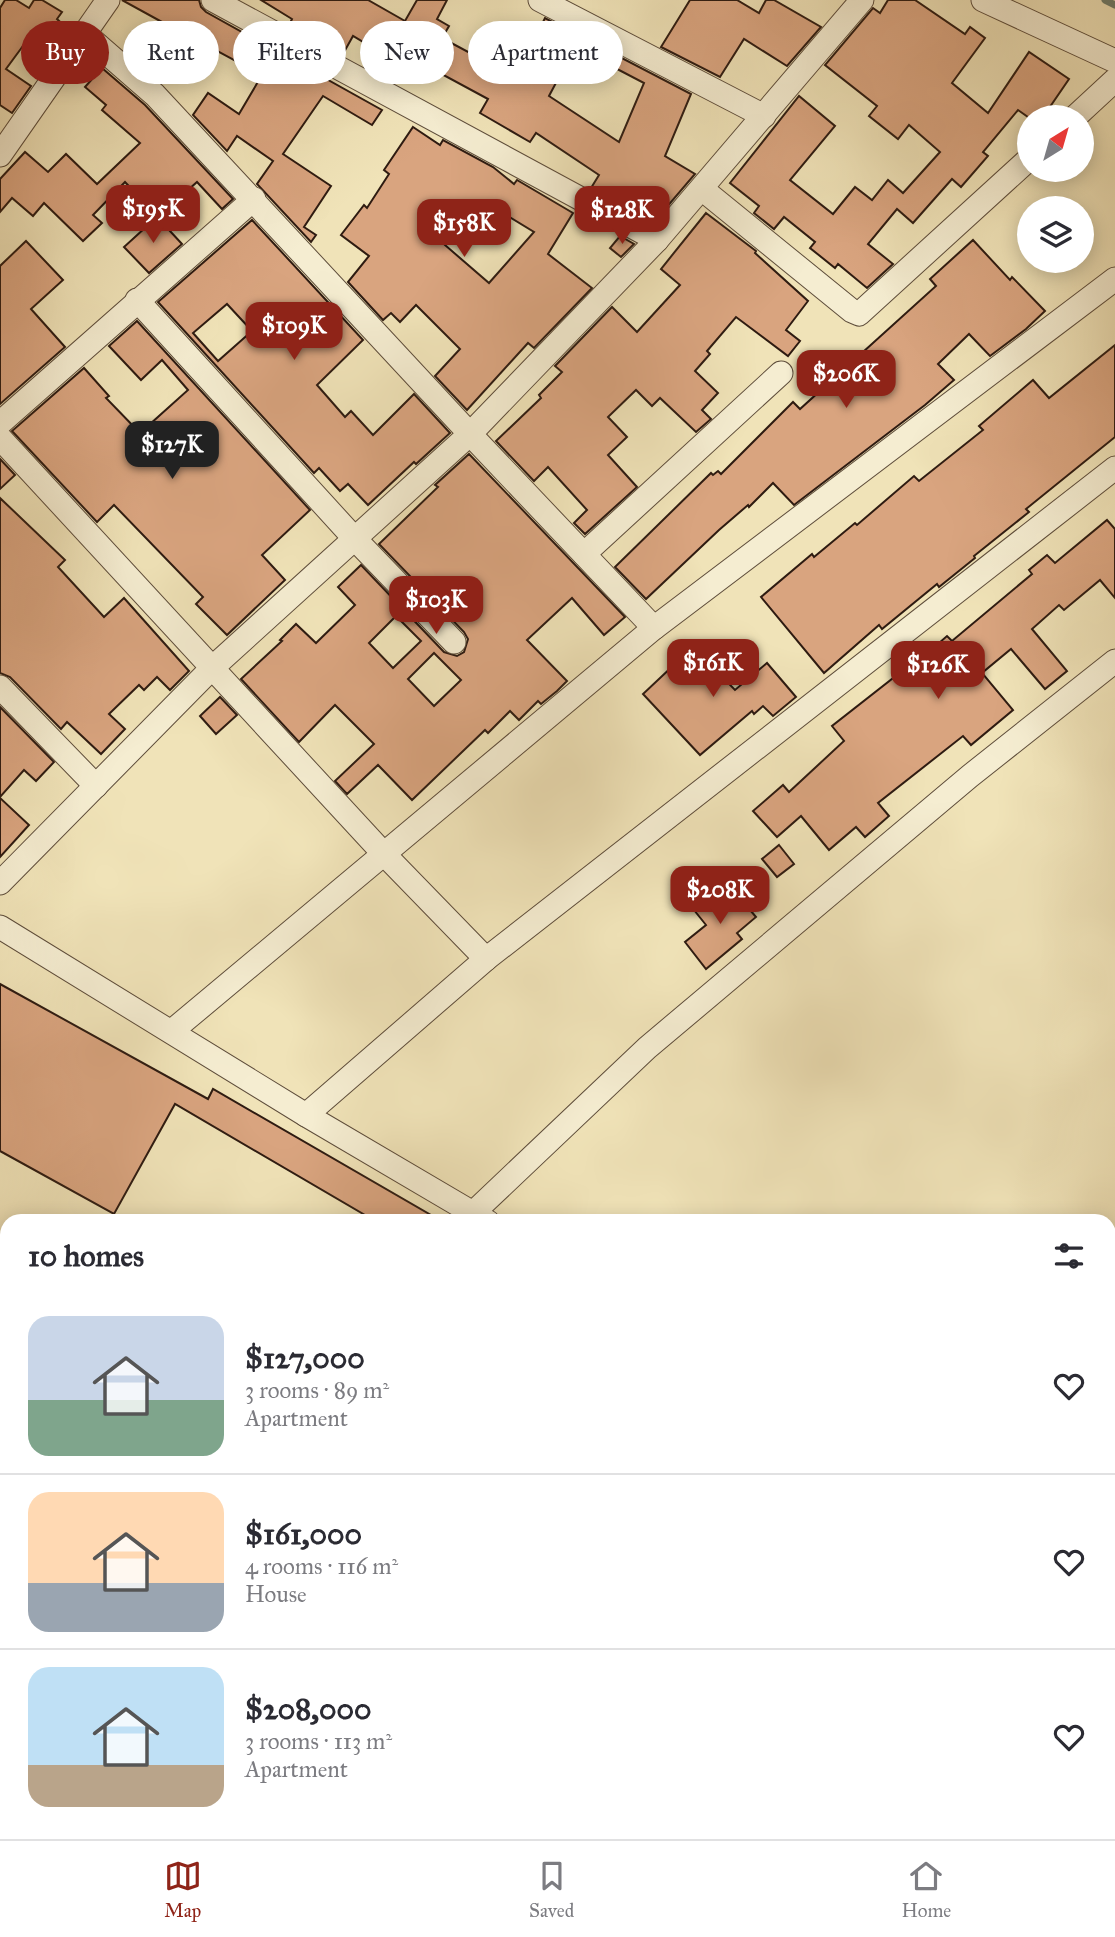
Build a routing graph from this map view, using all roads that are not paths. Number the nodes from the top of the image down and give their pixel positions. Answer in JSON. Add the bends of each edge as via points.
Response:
{"nodes":[{"id":1,"x":107,"y":0,"type":"edge"},
{"id":2,"x":213,"y":0,"type":"edge"},
{"id":3,"x":540,"y":0,"type":"edge"},
{"id":4,"x":862,"y":0,"type":"edge"},
{"id":5,"x":983,"y":0,"type":"edge"},
{"id":6,"x":93,"y":21,"type":"edge"},
{"id":7,"x":109,"y":55,"type":"edge"},
{"id":8,"x":1115,"y":61,"type":"edge"},
{"id":9,"x":1115,"y":80,"type":"edge"},
{"id":10,"x":44,"y":84,"type":"edge"},
{"id":11,"x":1087,"y":105,"type":"edge"},
{"id":12,"x":764,"y":116,"type":"junction"},
{"id":13,"x":7,"y":130,"type":"edge"},
{"id":14,"x":0,"y":155,"type":"edge"},
{"id":15,"x":1017,"y":170,"type":"edge"},
{"id":16,"x":702,"y":189,"type":"junction"},
{"id":17,"x":254,"y":199,"type":"junction"},
{"id":18,"x":657,"y":240,"type":"junction"},
{"id":19,"x":1115,"y":279,"type":"edge"},
{"id":20,"x":137,"y":300,"type":"junction"},
{"id":21,"x":782,"y":373,"type":"dead end"},
{"id":22,"x":0,"y":424,"type":"edge"},
{"id":23,"x":470,"y":433,"type":"junction"},
{"id":24,"x":0,"y":438,"type":"edge"},
{"id":25,"x":1115,"y":468,"type":"edge"},
{"id":26,"x":354,"y":538,"type":"junction"},
{"id":27,"x":584,"y":554,"type":"junction"},
{"id":28,"x":654,"y":628,"type":"junction"},
{"id":29,"x":454,"y":642,"type":"dead end"},
{"id":30,"x":1115,"y":661,"type":"edge"},
{"id":31,"x":211,"y":669,"type":"junction"},
{"id":32,"x":0,"y":687,"type":"edge"},
{"id":33,"x":96,"y":786,"type":"junction"},
{"id":34,"x":383,"y":853,"type":"junction"},
{"id":35,"x":0,"y":883,"type":"edge"},
{"id":36,"x":0,"y":927,"type":"edge"},
{"id":37,"x":486,"y":959,"type":"junction"},
{"id":38,"x":172,"y":1031,"type":"junction"},
{"id":39,"x":306,"y":1115,"type":"junction"},
{"id":40,"x":475,"y":1214,"type":"edge"},
{"id":41,"x":483,"y":1214,"type":"edge"}],
"edges":[{"from":1,"to":6,"type":"street"},
{"from":2,"to":18,"type":"street"},
{"from":3,"to":12,"type":"street"},
{"from":4,"to":12,"type":"street"},
{"from":5,"to":8,"type":"street"},
{"from":7,"to":17,"type":"street","via":[[155,95]]},
{"from":9,"to":11,"type":"street"},
{"from":10,"to":13,"type":"street"},
{"from":12,"to":16,"type":"street"},
{"from":13,"to":14,"type":"street"},
{"from":15,"to":16,"type":"street","via":[[859,314]]},
{"from":16,"to":18,"type":"street"},
{"from":17,"to":20,"type":"street"},
{"from":17,"to":23,"type":"street"},
{"from":18,"to":23,"type":"street"},
{"from":19,"to":28,"type":"street"},
{"from":20,"to":22,"type":"street"},
{"from":20,"to":26,"type":"street"},
{"from":21,"to":27,"type":"street"},
{"from":23,"to":26,"type":"street"},
{"from":23,"to":27,"type":"street"},
{"from":24,"to":31,"type":"street"},
{"from":25,"to":37,"type":"street"},
{"from":26,"to":29,"type":"street"},
{"from":26,"to":31,"type":"street"},
{"from":27,"to":28,"type":"street"},
{"from":28,"to":34,"type":"street"},
{"from":30,"to":41,"type":"street","via":[[970,775],[647,1048]]},
{"from":31,"to":33,"type":"street"},
{"from":31,"to":34,"type":"street"},
{"from":32,"to":33,"type":"street"},
{"from":33,"to":35,"type":"street"},
{"from":34,"to":37,"type":"street"},
{"from":34,"to":38,"type":"street"},
{"from":36,"to":38,"type":"street"},
{"from":37,"to":39,"type":"street"},
{"from":38,"to":39,"type":"street"},
{"from":39,"to":40,"type":"street"}]}
